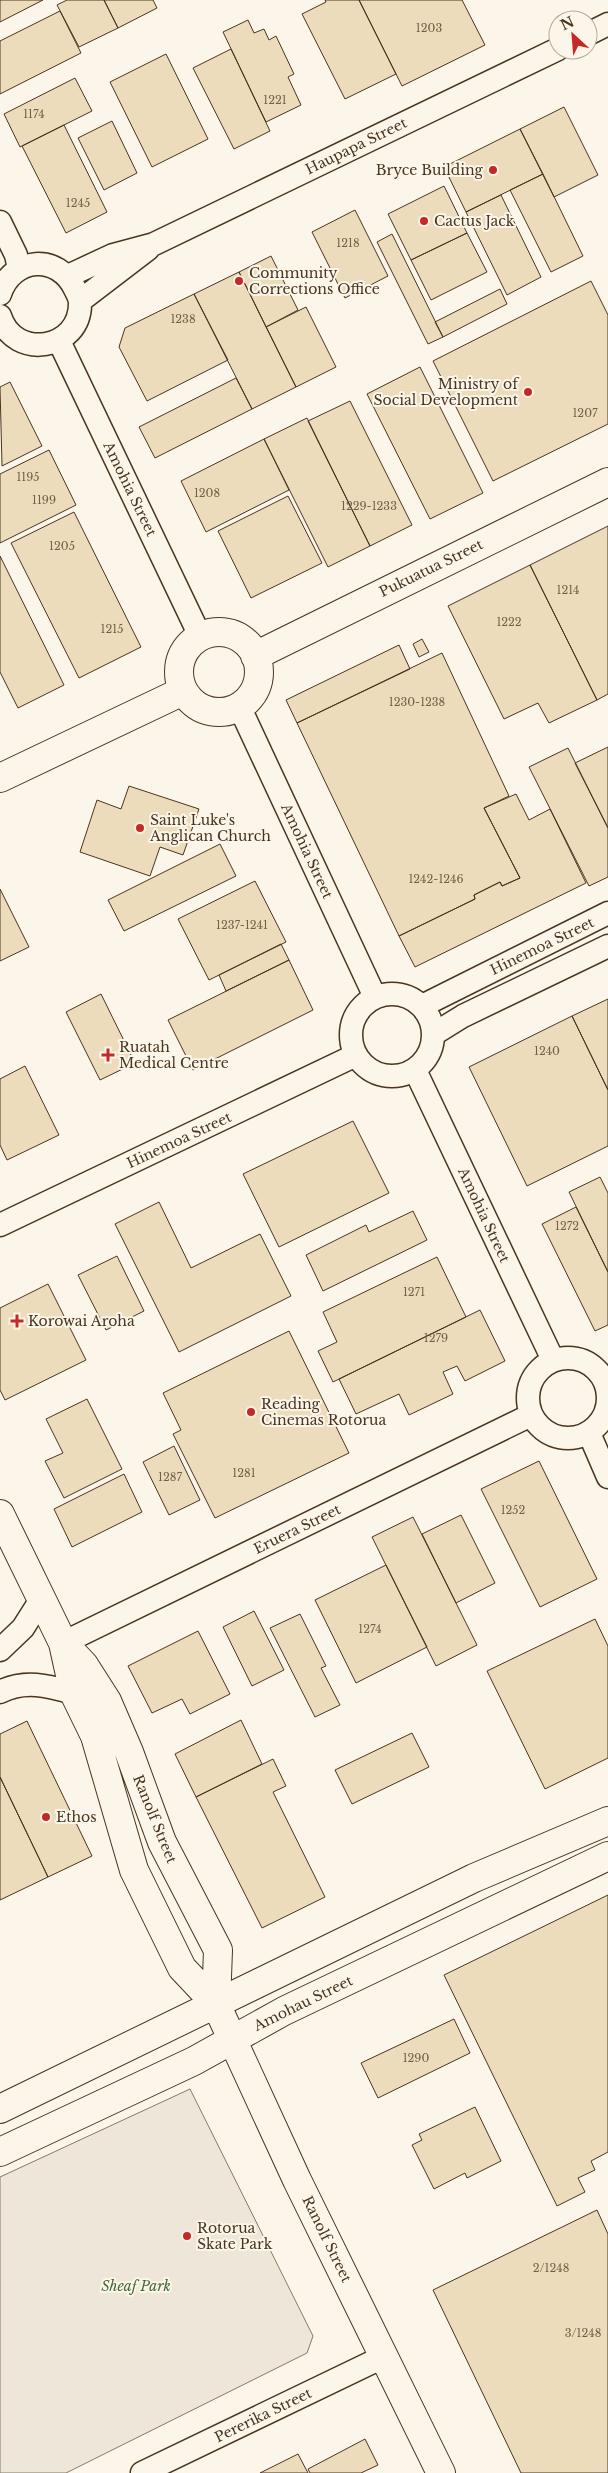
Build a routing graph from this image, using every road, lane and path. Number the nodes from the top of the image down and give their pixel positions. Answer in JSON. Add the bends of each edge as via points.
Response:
{"nodes":[{"id":1,"x":548,"y":54,"type":"edge"},
{"id":2,"x":0,"y":222,"type":"edge"},
{"id":3,"x":154,"y":244,"type":"junction"},
{"id":4,"x":19,"y":269,"type":"junction"},
{"id":5,"x":68,"y":276,"type":"junction"},
{"id":6,"x":0,"y":294,"type":"edge"},
{"id":7,"x":80,"y":301,"type":"junction"},
{"id":8,"x":1,"y":321,"type":"edge"},
{"id":9,"x":59,"y":341,"type":"junction"},
{"id":10,"x":608,"y":482,"type":"edge"},
{"id":11,"x":200,"y":636,"type":"junction"},
{"id":12,"x":255,"y":656,"type":"junction"},
{"id":13,"x":183,"y":691,"type":"junction"},
{"id":14,"x":239,"y":706,"type":"junction"},
{"id":15,"x":0,"y":778,"type":"edge"},
{"id":16,"x":608,"y":913,"type":"edge"},
{"id":17,"x":608,"y":946,"type":"edge"},
{"id":18,"x":375,"y":996,"type":"junction"},
{"id":19,"x":422,"y":1006,"type":"junction"},
{"id":20,"x":434,"y":1034,"type":"junction"},
{"id":21,"x":356,"y":1055,"type":"junction"},
{"id":22,"x":415,"y":1070,"type":"junction"},
{"id":23,"x":1,"y":1225,"type":"edge"},
{"id":24,"x":553,"y":1360,"type":"junction"},
{"id":25,"x":606,"y":1378,"type":"edge"},
{"id":26,"x":531,"y":1415,"type":"junction"},
{"id":27,"x":588,"y":1433,"type":"junction"},
{"id":28,"x":608,"y":1477,"type":"edge"},
{"id":29,"x":0,"y":1514,"type":"edge"},
{"id":30,"x":42,"y":1598,"type":"junction"},
{"id":31,"x":63,"y":1644,"type":"junction"},
{"id":32,"x":0,"y":1650,"type":"edge"},
{"id":33,"x":0,"y":1692,"type":"edge"},
{"id":34,"x":74,"y":1693,"type":"junction"},
{"id":35,"x":608,"y":1821,"type":"edge"},
{"id":36,"x":608,"y":1856,"type":"edge"},
{"id":37,"x":216,"y":2004,"type":"junction"},
{"id":38,"x":232,"y":2040,"type":"junction"},
{"id":39,"x":0,"y":2109,"type":"edge"},
{"id":40,"x":0,"y":2152,"type":"edge"},
{"id":41,"x":385,"y":2356,"type":"junction"},
{"id":42,"x":142,"y":2473,"type":"edge"},
{"id":43,"x":441,"y":2473,"type":"edge"}],
"edges":[{"from":1,"to":3,"type":"street","name":"Haupapa Street"},
{"from":2,"to":4,"type":"street"},
{"from":3,"to":5,"type":"street","name":"Haupapa Street","via":[[112,256]]},
{"from":3,"to":7,"type":"street","name":"Haupapa Street"},
{"from":4,"to":5,"type":"street","via":[[45,264]]},
{"from":4,"to":6,"type":"street","via":[[9,277]]},
{"from":5,"to":7,"type":"street"},
{"from":7,"to":9,"type":"street","via":[[79,317],[71,331]]},
{"from":8,"to":9,"type":"street","via":[[12,336],[27,344],[43,346]]},
{"from":9,"to":11,"type":"street","name":"Amohia Street"},
{"from":10,"to":12,"type":"main road","name":"Pukuatua Street"},
{"from":11,"to":12,"type":"main road","via":[[226,632],[248,645]]},
{"from":11,"to":13,"type":"main road","via":[[180,660],[179,676]]},
{"from":12,"to":14,"type":"main road","via":[[257,684],[253,693]]},
{"from":13,"to":14,"type":"main road","via":[[196,705],[214,712]]},
{"from":13,"to":15,"type":"main road"},
{"from":14,"to":18,"type":"street","name":"Amohia Street"},
{"from":16,"to":19,"type":"street","name":"Hinemoa Street"},
{"from":17,"to":20,"type":"street","name":"Hinemoa Street","via":[[463,1016]]},
{"from":18,"to":19,"type":"street","via":[[399,994],[411,997]]},
{"from":18,"to":21,"type":"street","via":[[363,1005],[352,1022],[350,1035]]},
{"from":19,"to":20,"type":"street","via":[[429,1015]]},
{"from":20,"to":22,"type":"street","via":[[432,1048]]},
{"from":21,"to":22,"type":"street","via":[[370,1070],[388,1077]]},
{"from":21,"to":23,"type":"street","name":"Hinemoa Street"},
{"from":22,"to":24,"type":"street","name":"Amohia Street"},
{"from":24,"to":25,"type":"street","via":[[568,1357],[582,1360]]},
{"from":24,"to":26,"type":"street","via":[[535,1373],[527,1390]]},
{"from":25,"to":27,"type":"street","via":[[608,1406],[599,1424]]},
{"from":26,"to":27,"type":"street","via":[[546,1432],[564,1439]]},
{"from":26,"to":31,"type":"street","name":"Eruera Street"},
{"from":27,"to":28,"type":"street"},
{"from":29,"to":30,"type":"main road","name":"Ranolf Street"},
{"from":30,"to":31,"type":"main road","name":"Ranolf Street"},
{"from":30,"to":32,"type":"street","via":[[22,1628]]},
{"from":31,"to":34,"type":"main road","name":"Ranolf Street"},
{"from":31,"to":37,"type":"main road","name":"Ranolf Street","via":[[84,1665],[107,1701],[162,1842],[218,1950]]},
{"from":33,"to":34,"type":"street","via":[[21,1684],[43,1684]]},
{"from":34,"to":37,"type":"main road","name":"Ranolf Street","via":[[95,1736],[134,1870],[182,1968]]},
{"from":35,"to":37,"type":"main road","via":[[474,1878]]},
{"from":36,"to":38,"type":"main road","name":"Amohau Street","via":[[284,2011]]},
{"from":37,"to":38,"type":"main road","name":"Ranolf Street"},
{"from":37,"to":39,"type":"main road"},
{"from":38,"to":40,"type":"main road","name":"Amohau Street","via":[[194,2062]]},
{"from":38,"to":41,"type":"main road","name":"Ranolf Street"},
{"from":41,"to":42,"type":"street","name":"Pererika Street"},
{"from":41,"to":43,"type":"main road","name":"Ranolf Street"}]}
